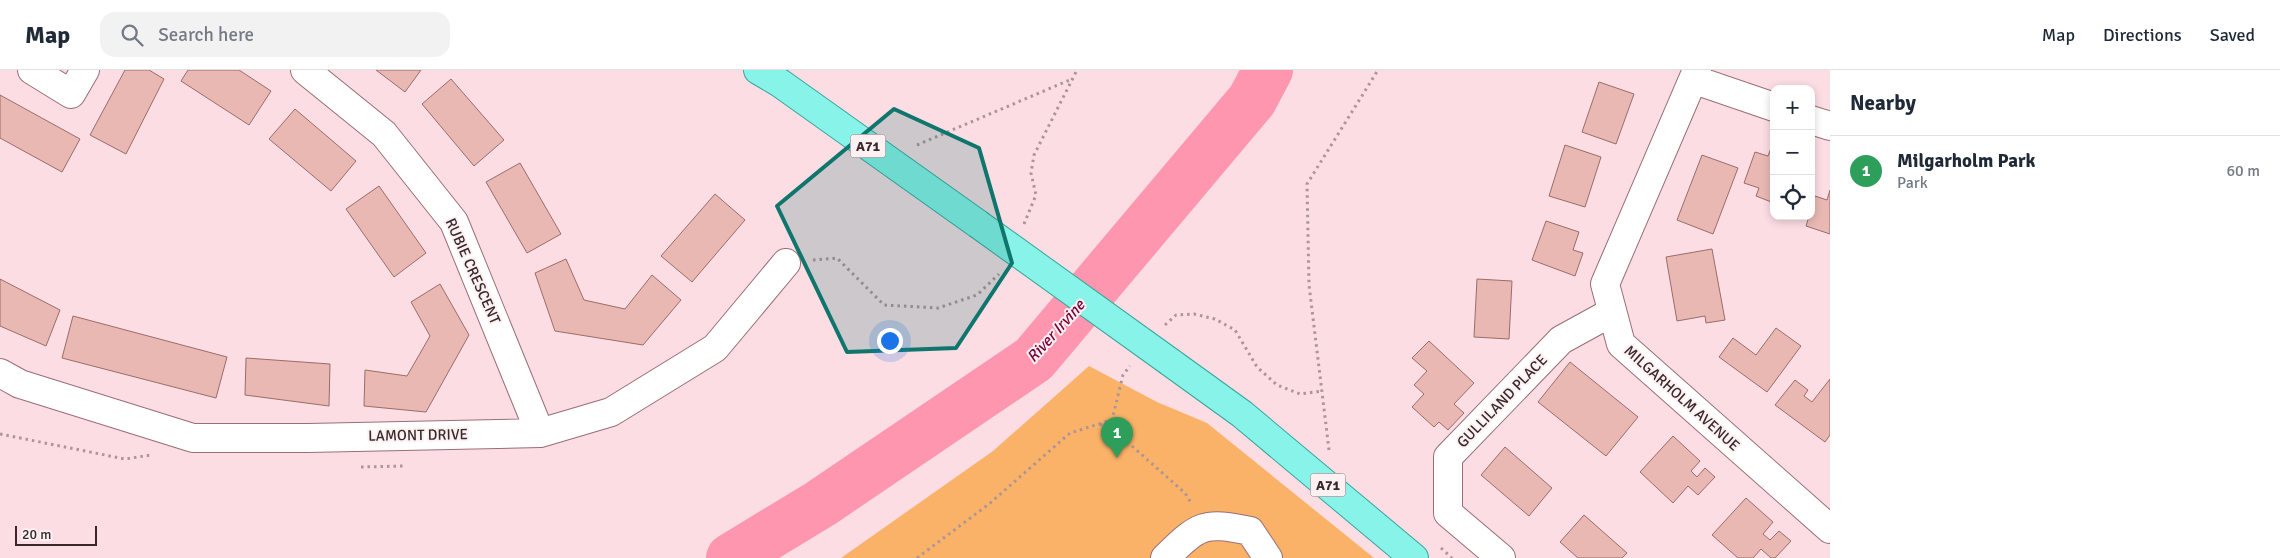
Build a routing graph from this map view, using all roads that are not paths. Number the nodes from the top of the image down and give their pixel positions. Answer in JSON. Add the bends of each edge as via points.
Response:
{"nodes":[{"id":1,"x":32,"y":70,"type":"edge"},
{"id":2,"x":85,"y":70,"type":"edge"},
{"id":3,"x":305,"y":70,"type":"edge"},
{"id":4,"x":758,"y":70,"type":"edge"},
{"id":5,"x":1696,"y":75,"type":"edge"},
{"id":6,"x":1770,"y":105,"type":"edge"},
{"id":7,"x":1815,"y":121,"type":"edge"},
{"id":8,"x":1830,"y":126,"type":"edge"},
{"id":9,"x":786,"y":263,"type":"dead end"},
{"id":10,"x":1612,"y":312,"type":"junction"},
{"id":11,"x":0,"y":373,"type":"edge"},
{"id":12,"x":540,"y":433,"type":"junction"},
{"id":13,"x":1830,"y":529,"type":"edge"},
{"id":14,"x":1165,"y":558,"type":"edge"},
{"id":15,"x":1268,"y":558,"type":"edge"},
{"id":16,"x":1414,"y":558,"type":"edge"},
{"id":17,"x":1501,"y":558,"type":"edge"}],
"edges":[{"from":1,"to":2,"type":"street","via":[[71,94]]},
{"from":3,"to":12,"type":"street","name":"RUBIE CRESCENT","via":[[384,134],[454,222]]},
{"from":4,"to":16,"type":"main road","number":"A71","bridge":true,"via":[[1242,414]]},
{"from":5,"to":6,"type":"street"},
{"from":5,"to":10,"type":"street","name":"MILGARHOLM AVENUE","via":[[1605,284]]},
{"from":7,"to":8,"type":"street"},
{"from":9,"to":12,"type":"street","name":"LAMONT DRIVE","via":[[715,348],[611,412]]},
{"from":10,"to":13,"type":"street","name":"MILGARHOLM AVENUE","via":[[1621,344]]},
{"from":10,"to":17,"type":"street","name":"GULLILAND PLACE","via":[[1561,340],[1448,457],[1448,513]]},
{"from":11,"to":12,"type":"street","name":"LAMONT DRIVE","via":[[20,384],[193,438]]},
{"from":14,"to":15,"type":"street","via":[[1194,531],[1219,524],[1250,531]]}]}
